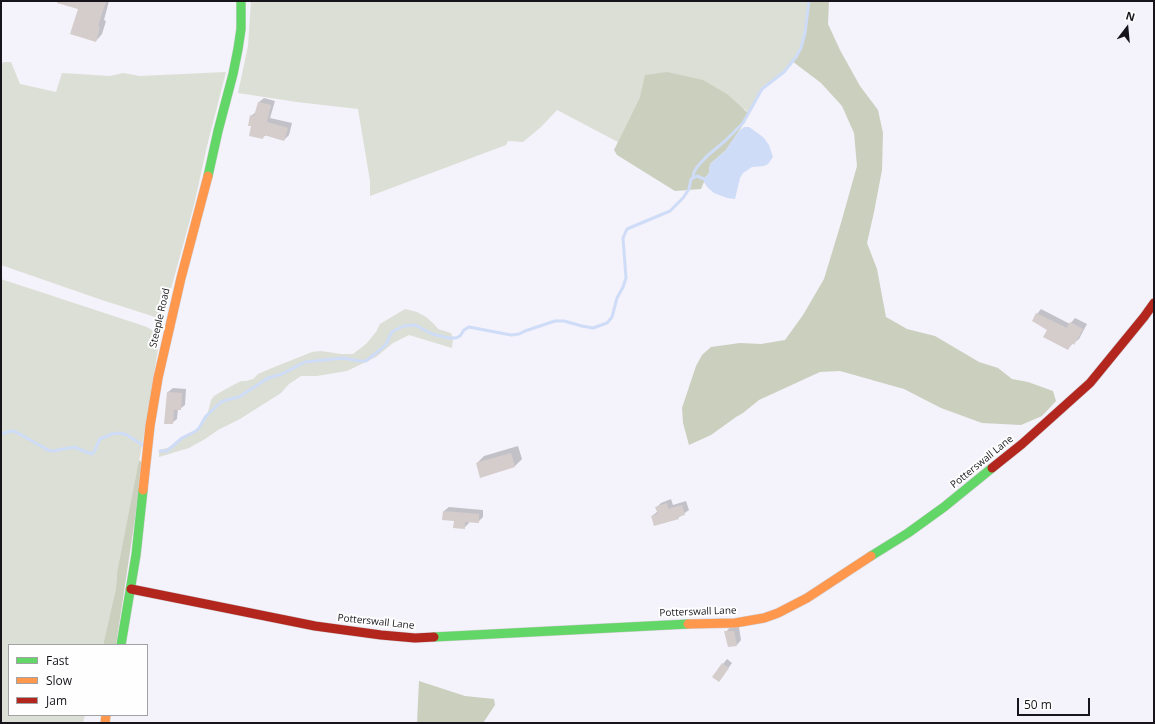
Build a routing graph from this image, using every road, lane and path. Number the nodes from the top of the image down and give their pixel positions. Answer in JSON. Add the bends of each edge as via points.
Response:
{"nodes":[{"id":1,"x":242,"y":1,"type":"edge"},
{"id":2,"x":1154,"y":303,"type":"edge"},
{"id":3,"x":131,"y":589,"type":"junction"},
{"id":4,"x":121,"y":644,"type":"edge"}],
"edges":[{"from":1,"to":3,"type":"street","name":"Steeple Road","via":[[240,36],[234,68],[158,378]]},
{"from":2,"to":3,"type":"street","name":"Potterswall Lane","via":[[1090,383],[1022,444],[908,533],[807,598],[764,618],[735,623],[663,624],[415,638],[315,626]]},
{"from":3,"to":4,"type":"street","name":"Steeple Road"}]}
